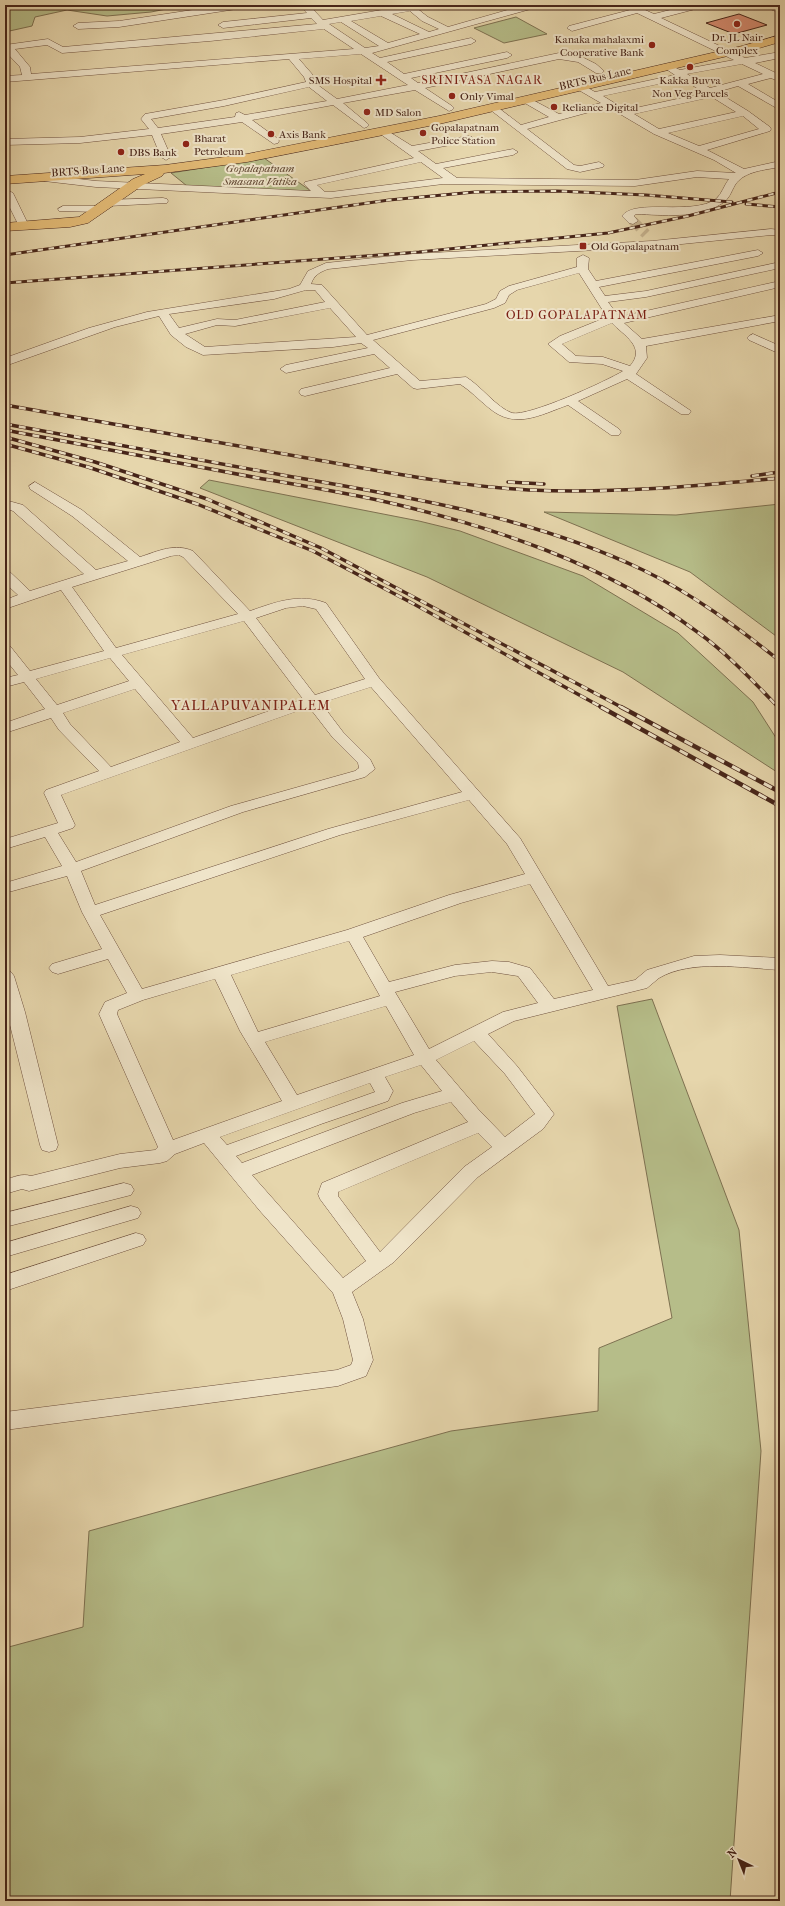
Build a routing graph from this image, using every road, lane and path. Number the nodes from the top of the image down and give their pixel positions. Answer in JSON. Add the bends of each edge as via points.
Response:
{"nodes":[{"id":1,"x":242,"y":5,"type":"edge"},
{"id":2,"x":304,"y":5,"type":"edge"},
{"id":3,"x":432,"y":5,"type":"edge"},
{"id":4,"x":535,"y":5,"type":"edge"},
{"id":5,"x":628,"y":5,"type":"edge"},
{"id":6,"x":700,"y":5,"type":"edge"},
{"id":7,"x":768,"y":5,"type":"edge"},
{"id":8,"x":411,"y":8,"type":"junction"},
{"id":9,"x":492,"y":8,"type":"dead end"},
{"id":10,"x":640,"y":10,"type":"junction"},
{"id":11,"x":780,"y":10,"type":"edge"},
{"id":12,"x":382,"y":13,"type":"junction"},
{"id":13,"x":504,"y":14,"type":"junction"},
{"id":14,"x":313,"y":15,"type":"junction"},
{"id":15,"x":654,"y":17,"type":"junction"},
{"id":16,"x":342,"y":19,"type":"junction"},
{"id":17,"x":324,"y":24,"type":"junction"},
{"id":18,"x":223,"y":25,"type":"dead end"},
{"id":19,"x":78,"y":26,"type":"dead end"},
{"id":20,"x":572,"y":28,"type":"dead end"},
{"id":21,"x":780,"y":29,"type":"edge"},
{"id":22,"x":448,"y":30,"type":"junction"},
{"id":23,"x":336,"y":32,"type":"junction"},
{"id":24,"x":780,"y":33,"type":"edge"},
{"id":25,"x":430,"y":35,"type":"junction"},
{"id":26,"x":780,"y":38,"type":"edge"},
{"id":27,"x":471,"y":41,"type":"dead end"},
{"id":28,"x":157,"y":43,"type":"junction"},
{"id":29,"x":249,"y":43,"type":"dead end"},
{"id":30,"x":388,"y":46,"type":"junction"},
{"id":31,"x":7,"y":48,"type":"edge"},
{"id":32,"x":721,"y":49,"type":"junction"},
{"id":33,"x":364,"y":50,"type":"junction"},
{"id":34,"x":136,"y":51,"type":"junction"},
{"id":35,"x":669,"y":54,"type":"dead end"},
{"id":36,"x":507,"y":55,"type":"dead end"},
{"id":37,"x":780,"y":55,"type":"edge"},
{"id":38,"x":447,"y":56,"type":"dead end"},
{"id":39,"x":292,"y":58,"type":"junction"},
{"id":40,"x":380,"y":61,"type":"junction"},
{"id":41,"x":745,"y":61,"type":"junction"},
{"id":42,"x":626,"y":64,"type":"dead end"},
{"id":43,"x":564,"y":65,"type":"dead end"},
{"id":44,"x":170,"y":66,"type":"junction"},
{"id":45,"x":145,"y":68,"type":"junction"},
{"id":46,"x":390,"y":68,"type":"junction"},
{"id":47,"x":599,"y":71,"type":"junction"},
{"id":48,"x":676,"y":72,"type":"junction"},
{"id":49,"x":777,"y":76,"type":"edge"},
{"id":50,"x":27,"y":77,"type":"junction"},
{"id":51,"x":404,"y":77,"type":"junction"},
{"id":52,"x":5,"y":79,"type":"edge"},
{"id":53,"x":739,"y":83,"type":"junction"},
{"id":54,"x":311,"y":84,"type":"junction"},
{"id":55,"x":418,"y":87,"type":"junction"},
{"id":56,"x":580,"y":88,"type":"junction"},
{"id":57,"x":455,"y":89,"type":"dead end"},
{"id":58,"x":442,"y":92,"type":"dead end"},
{"id":59,"x":711,"y":92,"type":"junction"},
{"id":60,"x":430,"y":94,"type":"junction"},
{"id":61,"x":594,"y":95,"type":"junction"},
{"id":62,"x":526,"y":100,"type":"junction"},
{"id":63,"x":335,"y":102,"type":"junction"},
{"id":64,"x":224,"y":104,"type":"junction"},
{"id":65,"x":609,"y":104,"type":"junction"},
{"id":66,"x":780,"y":107,"type":"edge"},
{"id":67,"x":450,"y":108,"type":"junction"},
{"id":68,"x":493,"y":108,"type":"junction"},
{"id":69,"x":625,"y":113,"type":"junction"},
{"id":70,"x":745,"y":113,"type":"junction"},
{"id":71,"x":558,"y":118,"type":"junction"},
{"id":72,"x":244,"y":119,"type":"junction"},
{"id":73,"x":364,"y":125,"type":"junction"},
{"id":74,"x":520,"y":128,"type":"junction"},
{"id":75,"x":155,"y":131,"type":"junction"},
{"id":76,"x":383,"y":132,"type":"junction"},
{"id":77,"x":658,"y":132,"type":"junction"},
{"id":78,"x":468,"y":139,"type":"dead end"},
{"id":79,"x":274,"y":141,"type":"junction"},
{"id":80,"x":5,"y":142,"type":"edge"},
{"id":81,"x":260,"y":143,"type":"dead end"},
{"id":82,"x":230,"y":148,"type":"dead end"},
{"id":83,"x":699,"y":149,"type":"junction"},
{"id":84,"x":410,"y":150,"type":"junction"},
{"id":85,"x":513,"y":152,"type":"dead end"},
{"id":86,"x":422,"y":159,"type":"junction"},
{"id":87,"x":166,"y":163,"type":"junction"},
{"id":88,"x":780,"y":164,"type":"edge"},
{"id":89,"x":599,"y":165,"type":"dead end"},
{"id":90,"x":434,"y":167,"type":"junction"},
{"id":91,"x":580,"y":169,"type":"junction"},
{"id":92,"x":5,"y":172,"type":"edge"},
{"id":93,"x":528,"y":172,"type":"dead end"},
{"id":94,"x":741,"y":175,"type":"junction"},
{"id":95,"x":5,"y":176,"type":"edge"},
{"id":96,"x":44,"y":178,"type":"junction"},
{"id":97,"x":5,"y":180,"type":"edge"},
{"id":98,"x":454,"y":181,"type":"junction"},
{"id":99,"x":475,"y":181,"type":"junction"},
{"id":100,"x":596,"y":182,"type":"junction"},
{"id":101,"x":133,"y":186,"type":"junction"},
{"id":102,"x":5,"y":192,"type":"edge"},
{"id":103,"x":323,"y":194,"type":"junction"},
{"id":104,"x":163,"y":201,"type":"dead end"},
{"id":105,"x":103,"y":206,"type":"junction"},
{"id":106,"x":63,"y":209,"type":"dead end"},
{"id":107,"x":633,"y":221,"type":"dead end"},
{"id":108,"x":24,"y":226,"type":"junction"},
{"id":109,"x":5,"y":227,"type":"edge"},
{"id":110,"x":780,"y":233,"type":"edge"},
{"id":111,"x":646,"y":234,"type":"tunnel mouth"},
{"id":112,"x":652,"y":244,"type":"junction"},
{"id":113,"x":585,"y":248,"type":"junction"},
{"id":114,"x":758,"y":253,"type":"dead end"},
{"id":115,"x":780,"y":265,"type":"edge"},
{"id":116,"x":582,"y":269,"type":"junction"},
{"id":117,"x":780,"y":284,"type":"edge"},
{"id":118,"x":594,"y":285,"type":"junction"},
{"id":119,"x":305,"y":286,"type":"junction"},
{"id":120,"x":601,"y":300,"type":"junction"},
{"id":121,"x":334,"y":304,"type":"junction"},
{"id":122,"x":162,"y":312,"type":"junction"},
{"id":123,"x":780,"y":318,"type":"edge"},
{"id":124,"x":615,"y":319,"type":"junction"},
{"id":125,"x":175,"y":333,"type":"junction"},
{"id":126,"x":753,"y":338,"type":"dead end"},
{"id":127,"x":364,"y":339,"type":"junction"},
{"id":128,"x":640,"y":343,"type":"junction"},
{"id":129,"x":376,"y":350,"type":"junction"},
{"id":130,"x":780,"y":350,"type":"edge"},
{"id":131,"x":5,"y":362,"type":"edge"},
{"id":132,"x":286,"y":369,"type":"dead end"},
{"id":133,"x":398,"y":370,"type":"junction"},
{"id":134,"x":630,"y":372,"type":"junction"},
{"id":135,"x":305,"y":392,"type":"dead end"},
{"id":136,"x":569,"y":400,"type":"junction"},
{"id":137,"x":685,"y":411,"type":"dead end"},
{"id":138,"x":615,"y":432,"type":"dead end"},
{"id":139,"x":35,"y":486,"type":"dead end"},
{"id":140,"x":5,"y":504,"type":"edge"},
{"id":141,"x":138,"y":562,"type":"junction"},
{"id":142,"x":5,"y":575,"type":"edge"},
{"id":143,"x":94,"y":576,"type":"junction"},
{"id":144,"x":64,"y":585,"type":"junction"},
{"id":145,"x":26,"y":596,"type":"junction"},
{"id":146,"x":5,"y":605,"type":"edge"},
{"id":147,"x":247,"y":616,"type":"junction"},
{"id":148,"x":5,"y":649,"type":"edge"},
{"id":149,"x":113,"y":653,"type":"junction"},
{"id":150,"x":27,"y":677,"type":"junction"},
{"id":151,"x":374,"y":681,"type":"junction"},
{"id":152,"x":5,"y":683,"type":"edge"},
{"id":153,"x":138,"y":684,"type":"junction"},
{"id":154,"x":311,"y":702,"type":"junction"},
{"id":155,"x":54,"y":711,"type":"junction"},
{"id":156,"x":5,"y":728,"type":"edge"},
{"id":157,"x":190,"y":744,"type":"junction"},
{"id":158,"x":109,"y":773,"type":"junction"},
{"id":159,"x":472,"y":794,"type":"junction"},
{"id":160,"x":49,"y":830,"type":"junction"},
{"id":161,"x":5,"y":844,"type":"edge"},
{"id":162,"x":72,"y":868,"type":"junction"},
{"id":163,"x":535,"y":877,"type":"junction"},
{"id":164,"x":5,"y":888,"type":"edge"},
{"id":165,"x":90,"y":912,"type":"junction"},
{"id":166,"x":353,"y":934,"type":"junction"},
{"id":167,"x":111,"y":952,"type":"junction"},
{"id":168,"x":780,"y":964,"type":"edge"},
{"id":169,"x":58,"y":968,"type":"dead end"},
{"id":170,"x":221,"y":973,"type":"junction"},
{"id":171,"x":5,"y":976,"type":"edge"},
{"id":172,"x":603,"y":992,"type":"junction"},
{"id":173,"x":388,"y":994,"type":"junction"},
{"id":174,"x":137,"y":996,"type":"junction"},
{"id":175,"x":549,"y":1005,"type":"junction"},
{"id":176,"x":477,"y":1033,"type":"junction"},
{"id":177,"x":254,"y":1039,"type":"junction"},
{"id":178,"x":425,"y":1058,"type":"junction"},
{"id":179,"x":374,"y":1075,"type":"junction"},
{"id":180,"x":455,"y":1094,"type":"junction"},
{"id":181,"x":293,"y":1104,"type":"junction"},
{"id":182,"x":481,"y":1124,"type":"junction"},
{"id":183,"x":208,"y":1135,"type":"junction"},
{"id":184,"x":49,"y":1145,"type":"dead end"},
{"id":185,"x":504,"y":1147,"type":"junction"},
{"id":186,"x":168,"y":1149,"type":"junction"},
{"id":187,"x":224,"y":1154,"type":"junction"},
{"id":188,"x":239,"y":1172,"type":"junction"},
{"id":189,"x":5,"y":1187,"type":"edge"},
{"id":190,"x":124,"y":1190,"type":"dead end"},
{"id":191,"x":131,"y":1213,"type":"dead end"},
{"id":192,"x":5,"y":1220,"type":"edge"},
{"id":193,"x":136,"y":1240,"type":"dead end"},
{"id":194,"x":5,"y":1250,"type":"edge"},
{"id":195,"x":378,"y":1263,"type":"junction"},
{"id":196,"x":5,"y":1283,"type":"edge"},
{"id":197,"x":341,"y":1289,"type":"junction"},
{"id":198,"x":5,"y":1421,"type":"edge"}],
"edges":[{"from":1,"to":19,"type":"street","via":[[119,24]]},
{"from":2,"to":14,"type":"street"},
{"from":3,"to":8,"type":"street"},
{"from":4,"to":13,"type":"street"},
{"from":5,"to":10,"type":"street"},
{"from":6,"to":15,"type":"street"},
{"from":7,"to":11,"type":"street"},
{"from":8,"to":12,"type":"street"},
{"from":8,"to":22,"type":"street","via":[[425,20]]},
{"from":9,"to":13,"type":"street"},
{"from":10,"to":15,"type":"street"},
{"from":10,"to":20,"type":"street"},
{"from":12,"to":16,"type":"street"},
{"from":12,"to":25,"type":"street"},
{"from":13,"to":22,"type":"street"},
{"from":14,"to":17,"type":"street"},
{"from":14,"to":18,"type":"street"},
{"from":15,"to":32,"type":"street"},
{"from":16,"to":17,"type":"street"},
{"from":16,"to":30,"type":"street"},
{"from":17,"to":23,"type":"street"},
{"from":17,"to":28,"type":"street"},
{"from":21,"to":32,"type":"main road"},
{"from":22,"to":25,"type":"street"},
{"from":23,"to":29,"type":"street"},
{"from":23,"to":33,"type":"street"},
{"from":24,"to":32,"type":"main road","name":"BRTS Bus Lane"},
{"from":25,"to":30,"type":"street"},
{"from":26,"to":32,"type":"main road"},
{"from":27,"to":40,"type":"street"},
{"from":28,"to":34,"type":"street"},
{"from":28,"to":44,"type":"street"},
{"from":30,"to":33,"type":"street"},
{"from":31,"to":34,"type":"street","via":[[48,42],[62,50]]},
{"from":31,"to":50,"type":"street","via":[[25,67]]},
{"from":32,"to":35,"type":"main road"},
{"from":32,"to":41,"type":"street"},
{"from":32,"to":48,"type":"main road"},
{"from":32,"to":87,"type":"main road","name":"BRTS Bus Lane","via":[[390,125]]},
{"from":33,"to":39,"type":"street"},
{"from":33,"to":40,"type":"street"},
{"from":34,"to":45,"type":"street"},
{"from":36,"to":51,"type":"street"},
{"from":37,"to":41,"type":"street"},
{"from":38,"to":46,"type":"street"},
{"from":39,"to":44,"type":"street"},
{"from":39,"to":54,"type":"street","via":[[309,76]]},
{"from":40,"to":46,"type":"street"},
{"from":41,"to":48,"type":"street"},
{"from":41,"to":49,"type":"street"},
{"from":42,"to":47,"type":"main road"},
{"from":43,"to":57,"type":"street"},
{"from":44,"to":45,"type":"street"},
{"from":45,"to":50,"type":"street"},
{"from":46,"to":51,"type":"street"},
{"from":47,"to":55,"type":"street","via":[[581,60],[559,56]]},
{"from":47,"to":67,"type":"main road"},
{"from":48,"to":56,"type":"main road"},
{"from":48,"to":59,"type":"street"},
{"from":48,"to":61,"type":"street"},
{"from":49,"to":53,"type":"street"},
{"from":50,"to":52,"type":"street"},
{"from":51,"to":55,"type":"street"},
{"from":53,"to":59,"type":"street"},
{"from":53,"to":66,"type":"street"},
{"from":54,"to":63,"type":"street"},
{"from":54,"to":64,"type":"street"},
{"from":55,"to":60,"type":"street"},
{"from":55,"to":63,"type":"street"},
{"from":56,"to":61,"type":"street"},
{"from":56,"to":62,"type":"main road"},
{"from":58,"to":60,"type":"street"},
{"from":59,"to":69,"type":"street"},
{"from":59,"to":70,"type":"street"},
{"from":60,"to":67,"type":"street"},
{"from":61,"to":65,"type":"street"},
{"from":62,"to":68,"type":"main road"},
{"from":62,"to":71,"type":"street"},
{"from":63,"to":72,"type":"street"},
{"from":63,"to":73,"type":"street"},
{"from":64,"to":72,"type":"street"},
{"from":64,"to":75,"type":"street","via":[[148,116],[146,119]]},
{"from":65,"to":69,"type":"street"},
{"from":65,"to":71,"type":"street"},
{"from":67,"to":73,"type":"main road"},
{"from":68,"to":74,"type":"street"},
{"from":68,"to":76,"type":"main road"},
{"from":69,"to":77,"type":"street"},
{"from":70,"to":77,"type":"street"},
{"from":70,"to":83,"type":"street","via":[[764,126],[764,131]]},
{"from":71,"to":74,"type":"street"},
{"from":72,"to":75,"type":"street"},
{"from":72,"to":79,"type":"street"},
{"from":73,"to":79,"type":"main road"},
{"from":74,"to":91,"type":"street","via":[[571,167]]},
{"from":75,"to":80,"type":"street","via":[[80,140]]},
{"from":75,"to":87,"type":"street"},
{"from":76,"to":84,"type":"street"},
{"from":76,"to":87,"type":"main road","via":[[247,158]]},
{"from":77,"to":83,"type":"street"},
{"from":78,"to":84,"type":"street"},
{"from":79,"to":81,"type":"main road"},
{"from":82,"to":87,"type":"main road"},
{"from":83,"to":94,"type":"street"},
{"from":84,"to":86,"type":"street"},
{"from":85,"to":90,"type":"street"},
{"from":86,"to":90,"type":"street"},
{"from":86,"to":103,"type":"street","via":[[309,184]]},
{"from":87,"to":92,"type":"main road","via":[[106,164]]},
{"from":87,"to":95,"type":"main road","name":"BRTS Bus Lane"},
{"from":87,"to":96,"type":"main road"},
{"from":87,"to":101,"type":"main road"},
{"from":88,"to":94,"type":"street"},
{"from":89,"to":91,"type":"street"},
{"from":90,"to":98,"type":"street"},
{"from":91,"to":100,"type":"street"},
{"from":93,"to":99,"type":"street"},
{"from":94,"to":100,"type":"street","via":[[697,174],[635,183]]},
{"from":94,"to":107,"type":"street","via":[[732,181],[726,195],[718,203],[694,210],[634,211],[626,216]]},
{"from":96,"to":97,"type":"main road"},
{"from":96,"to":101,"type":"street"},
{"from":98,"to":99,"type":"street"},
{"from":98,"to":103,"type":"street"},
{"from":99,"to":100,"type":"street"},
{"from":101,"to":103,"type":"street"},
{"from":101,"to":105,"type":"main road"},
{"from":102,"to":108,"type":"street","via":[[8,193]]},
{"from":104,"to":105,"type":"street"},
{"from":105,"to":106,"type":"street"},
{"from":105,"to":108,"type":"main road","via":[[87,218],[76,222]]},
{"from":108,"to":109,"type":"main road"},
{"from":110,"to":112,"type":"street"},
{"from":111,"to":112,"type":"street"},
{"from":112,"to":113,"type":"street"},
{"from":113,"to":116,"type":"street"},
{"from":113,"to":119,"type":"street","via":[[412,257],[326,266],[314,270],[306,279]]},
{"from":114,"to":118,"type":"street"},
{"from":115,"to":120,"type":"street","via":[[654,292]]},
{"from":116,"to":118,"type":"street"},
{"from":116,"to":127,"type":"street","via":[[513,288],[504,293],[501,301],[490,306]]},
{"from":117,"to":124,"type":"street"},
{"from":118,"to":120,"type":"street"},
{"from":119,"to":121,"type":"street","via":[[318,287]]},
{"from":119,"to":122,"type":"street","via":[[292,292],[260,298]]},
{"from":120,"to":124,"type":"street"},
{"from":121,"to":125,"type":"street","via":[[235,323],[217,322]]},
{"from":121,"to":127,"type":"street"},
{"from":122,"to":125,"type":"street"},
{"from":122,"to":131,"type":"street"},
{"from":123,"to":128,"type":"street"},
{"from":124,"to":128,"type":"street"},
{"from":124,"to":134,"type":"street","via":[[554,344],[573,359],[603,361]]},
{"from":125,"to":127,"type":"street","via":[[194,348],[209,352]]},
{"from":126,"to":130,"type":"street"},
{"from":127,"to":129,"type":"street"},
{"from":128,"to":134,"type":"street","via":[[642,354],[638,365]]},
{"from":129,"to":132,"type":"street"},
{"from":129,"to":133,"type":"street"},
{"from":133,"to":135,"type":"street"},
{"from":133,"to":136,"type":"street","via":[[417,386],[462,380],[503,413],[512,416],[527,416]]},
{"from":134,"to":136,"type":"street"},
{"from":134,"to":137,"type":"street"},
{"from":136,"to":138,"type":"street"},
{"from":139,"to":141,"type":"street","via":[[77,513]]},
{"from":140,"to":143,"type":"street","via":[[18,508]]},
{"from":141,"to":143,"type":"street"},
{"from":141,"to":147,"type":"street","via":[[170,552],[185,552]]},
{"from":142,"to":145,"type":"street"},
{"from":143,"to":144,"type":"street"},
{"from":144,"to":145,"type":"street"},
{"from":144,"to":149,"type":"street"},
{"from":145,"to":146,"type":"street"},
{"from":147,"to":149,"type":"street"},
{"from":147,"to":151,"type":"street","via":[[301,600],[321,606]]},
{"from":147,"to":154,"type":"street"},
{"from":148,"to":150,"type":"street"},
{"from":149,"to":150,"type":"street"},
{"from":149,"to":153,"type":"street"},
{"from":150,"to":152,"type":"street"},
{"from":150,"to":155,"type":"street"},
{"from":151,"to":154,"type":"street"},
{"from":151,"to":159,"type":"street"},
{"from":153,"to":155,"type":"street"},
{"from":153,"to":157,"type":"street"},
{"from":154,"to":157,"type":"street"},
{"from":154,"to":162,"type":"street","via":[[338,735],[366,762],[365,771],[237,809]]},
{"from":155,"to":156,"type":"street"},
{"from":155,"to":158,"type":"street","via":[[64,727]]},
{"from":157,"to":158,"type":"street"},
{"from":158,"to":160,"type":"street","via":[[52,793],[67,825]]},
{"from":159,"to":163,"type":"street","via":[[514,842]]},
{"from":159,"to":165,"type":"street","via":[[334,832]]},
{"from":160,"to":161,"type":"street"},
{"from":160,"to":162,"type":"street"},
{"from":162,"to":164,"type":"street"},
{"from":162,"to":165,"type":"street"},
{"from":163,"to":166,"type":"street","via":[[455,899]]},
{"from":163,"to":172,"type":"street"},
{"from":165,"to":167,"type":"street"},
{"from":166,"to":170,"type":"street"},
{"from":166,"to":173,"type":"street"},
{"from":167,"to":169,"type":"street"},
{"from":167,"to":174,"type":"street"},
{"from":168,"to":172,"type":"street","via":[[694,962],[660,970],[641,984]]},
{"from":170,"to":174,"type":"street"},
{"from":170,"to":177,"type":"street"},
{"from":171,"to":184,"type":"street"},
{"from":172,"to":175,"type":"street"},
{"from":173,"to":175,"type":"street","via":[[457,970],[500,967],[524,972]]},
{"from":173,"to":177,"type":"street"},
{"from":173,"to":178,"type":"street"},
{"from":174,"to":186,"type":"street","via":[[111,1006],[108,1014]]},
{"from":175,"to":176,"type":"street","via":[[510,1016]]},
{"from":176,"to":178,"type":"street"},
{"from":176,"to":185,"type":"street","via":[[546,1114]]},
{"from":177,"to":181,"type":"street"},
{"from":178,"to":179,"type":"street"},
{"from":178,"to":180,"type":"street"},
{"from":179,"to":181,"type":"street"},
{"from":179,"to":187,"type":"street","via":[[384,1091],[382,1096]]},
{"from":180,"to":182,"type":"street"},
{"from":180,"to":188,"type":"street","via":[[408,1108]]},
{"from":181,"to":183,"type":"street"},
{"from":182,"to":185,"type":"street"},
{"from":182,"to":195,"type":"street","via":[[329,1188],[330,1199]]},
{"from":183,"to":186,"type":"street"},
{"from":183,"to":187,"type":"street"},
{"from":185,"to":195,"type":"street","via":[[470,1172],[387,1257]]},
{"from":186,"to":189,"type":"street","via":[[160,1156],[120,1161],[28,1184],[24,1181]]},
{"from":187,"to":188,"type":"street"},
{"from":188,"to":197,"type":"street"},
{"from":190,"to":192,"type":"street"},
{"from":191,"to":194,"type":"street"},
{"from":193,"to":196,"type":"street"},
{"from":195,"to":197,"type":"street"},
{"from":197,"to":198,"type":"street","via":[[353,1319],[363,1360],[359,1370],[352,1374]]}]}
